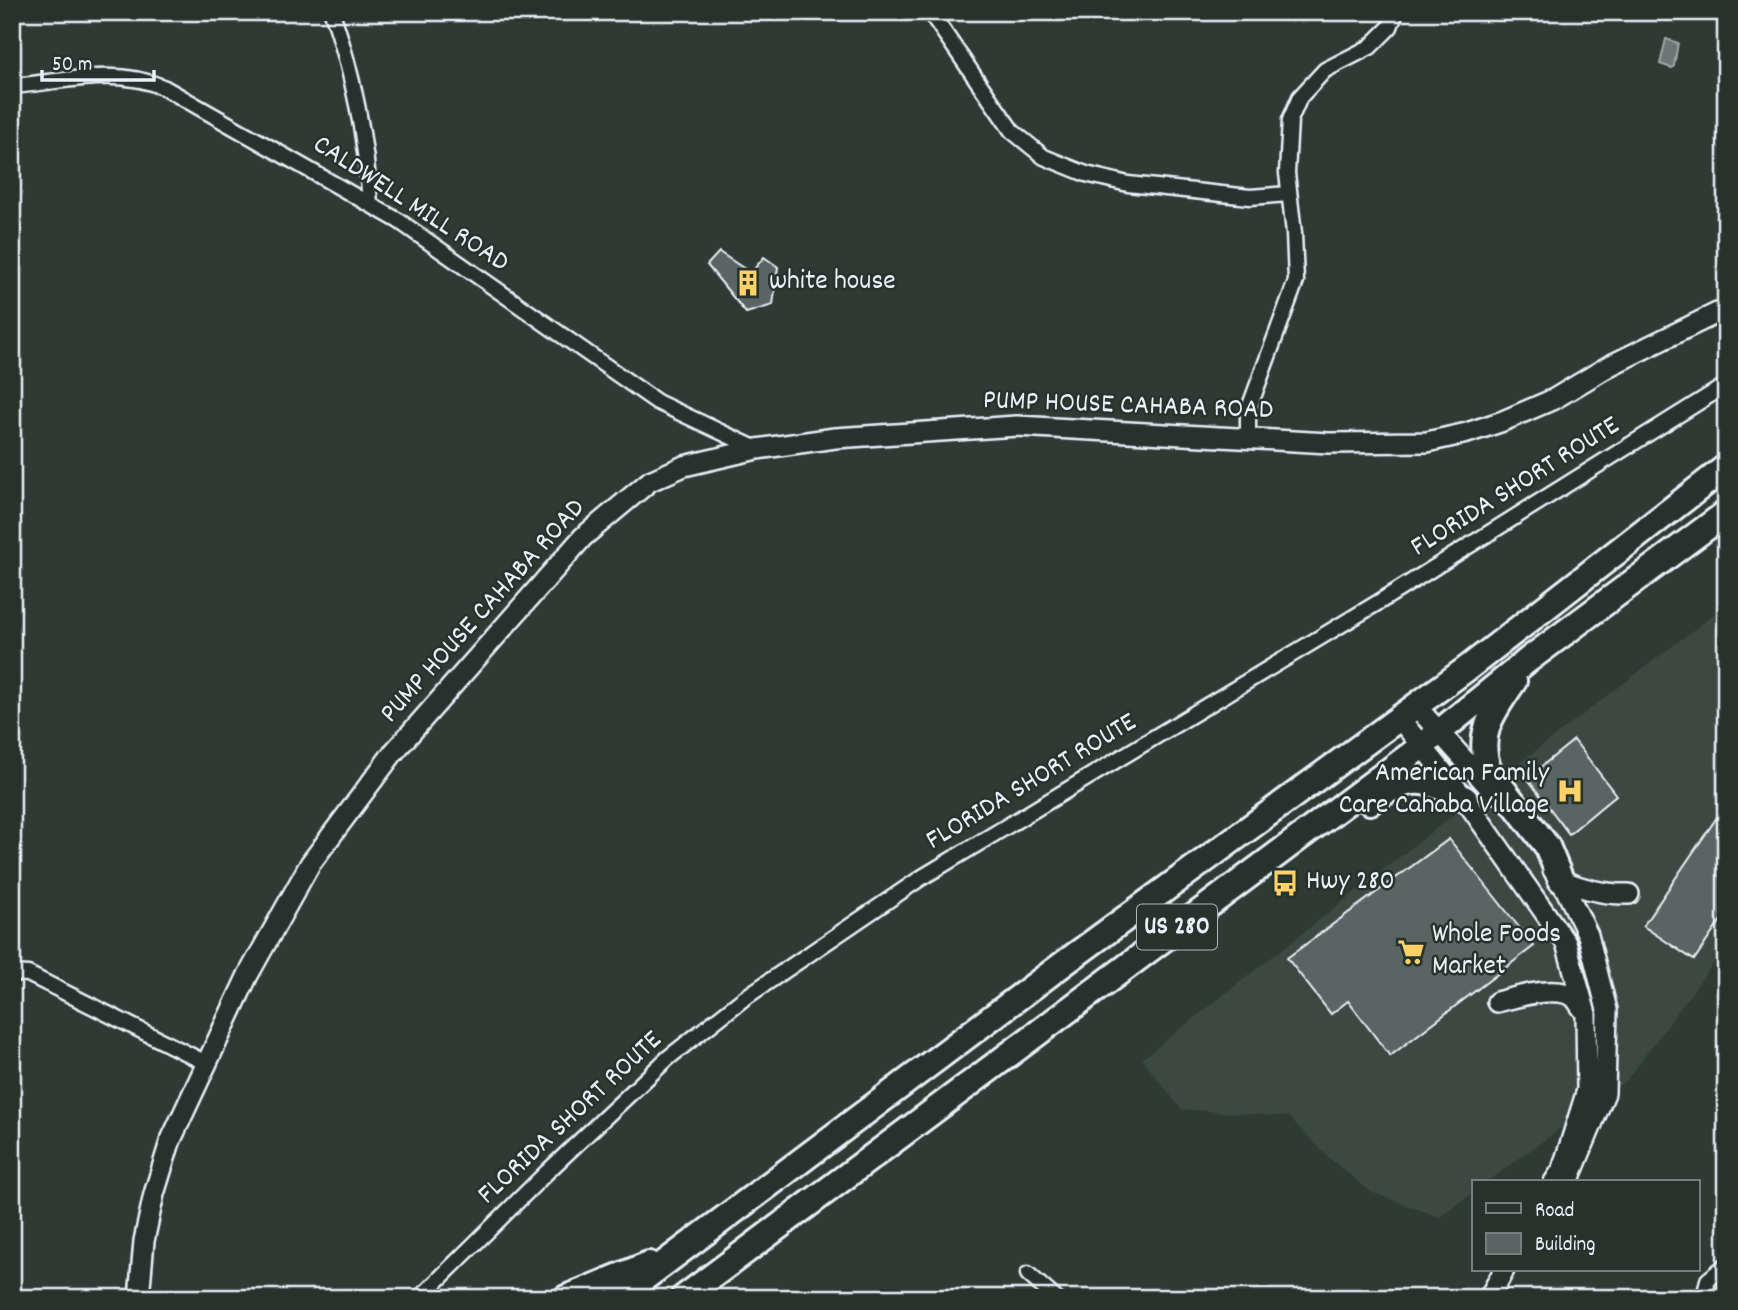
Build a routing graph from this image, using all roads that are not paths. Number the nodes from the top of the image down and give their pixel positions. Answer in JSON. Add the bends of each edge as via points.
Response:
{"nodes":[{"id":1,"x":332,"y":12,"type":"edge"},
{"id":2,"x":930,"y":12,"type":"edge"},
{"id":3,"x":1396,"y":12,"type":"edge"},
{"id":4,"x":12,"y":86,"type":"edge"},
{"id":5,"x":1289,"y":194,"type":"junction"},
{"id":6,"x":370,"y":204,"type":"junction"},
{"id":7,"x":1726,"y":312,"type":"edge"},
{"id":8,"x":1726,"y":385,"type":"edge"},
{"id":9,"x":1248,"y":439,"type":"junction"},
{"id":10,"x":757,"y":449,"type":"junction"},
{"id":11,"x":1726,"y":467,"type":"edge"},
{"id":12,"x":1726,"y":513,"type":"edge"},
{"id":13,"x":1528,"y":660,"type":"junction"},
{"id":14,"x":1408,"y":712,"type":"junction"},
{"id":15,"x":1431,"y":739,"type":"junction"},
{"id":16,"x":1465,"y":799,"type":"junction"},
{"id":17,"x":1302,"y":833,"type":"junction"},
{"id":18,"x":1561,"y":880,"type":"junction"},
{"id":19,"x":1629,"y":894,"type":"dead end"},
{"id":20,"x":12,"y":973,"type":"edge"},
{"id":21,"x":1497,"y":1002,"type":"dead end"},
{"id":22,"x":1586,"y":1014,"type":"junction"},
{"id":23,"x":206,"y":1063,"type":"junction"},
{"id":24,"x":1555,"y":1180,"type":"edge"},
{"id":25,"x":1569,"y":1180,"type":"edge"},
{"id":26,"x":679,"y":1252,"type":"junction"},
{"id":27,"x":1726,"y":1265,"type":"edge"},
{"id":28,"x":1504,"y":1272,"type":"edge"},
{"id":29,"x":1028,"y":1274,"type":"dead end"},
{"id":30,"x":1491,"y":1293,"type":"edge"},
{"id":31,"x":690,"y":1294,"type":"edge"},
{"id":32,"x":139,"y":1298,"type":"edge"},
{"id":33,"x":420,"y":1298,"type":"edge"},
{"id":34,"x":566,"y":1298,"type":"edge"},
{"id":35,"x":618,"y":1298,"type":"edge"},
{"id":36,"x":1055,"y":1298,"type":"edge"},
{"id":37,"x":1704,"y":1298,"type":"edge"}],
"edges":[{"from":1,"to":6,"type":"street","via":[[365,150]]},
{"from":2,"to":5,"type":"street","via":[[1013,131],[1044,158],[1128,184],[1250,197]]},
{"from":3,"to":5,"type":"street","via":[[1390,27],[1370,47],[1325,70],[1300,97],[1290,120]]},
{"from":4,"to":6,"type":"street","name":"CALDWELL MILL ROAD","via":[[99,76],[128,76],[154,83]]},
{"from":5,"to":9,"type":"street","via":[[1296,281],[1248,411]]},
{"from":6,"to":10,"type":"street","name":"CALDWELL MILL ROAD","via":[[657,402]]},
{"from":7,"to":9,"type":"street","name":"PUMP HOUSE CAHABA ROAD","via":[[1609,366],[1554,399],[1467,433],[1427,442]]},
{"from":8,"to":33,"type":"street","name":"FLORIDA SHORT ROUTE","via":[[1379,602],[921,878],[743,999],[668,1058]]},
{"from":9,"to":10,"type":"street","name":"PUMP HOUSE CAHABA ROAD","via":[[1017,426],[835,438]]},
{"from":10,"to":23,"type":"street","name":"PUMP HOUSE CAHABA ROAD","via":[[684,466],[650,481],[583,537],[394,753],[328,838],[272,931]]},
{"from":11,"to":14,"type":"highway","number":"US 280"},
{"from":12,"to":13,"type":"highway","number":"US 280"},
{"from":13,"to":15,"type":"highway","number":"US 280"},
{"from":13,"to":18,"type":"highway","via":[[1487,726],[1484,758],[1489,771],[1547,846]]},
{"from":14,"to":15,"type":"street"},
{"from":14,"to":26,"type":"highway","number":"US 280","via":[[1052,971]]},
{"from":15,"to":16,"type":"street"},
{"from":15,"to":17,"type":"highway","number":"US 280"},
{"from":15,"to":18,"type":"street","via":[[1490,787]]},
{"from":16,"to":17,"type":"highway","via":[[1429,781],[1410,781],[1393,787],[1329,832]]},
{"from":16,"to":22,"type":"street","via":[[1566,943]]},
{"from":17,"to":31,"type":"highway","number":"US 280"},
{"from":18,"to":19,"type":"street","via":[[1608,895]]},
{"from":18,"to":25,"type":"street","via":[[1588,935],[1607,1010],[1605,1093]]},
{"from":20,"to":23,"type":"street","via":[[28,974]]},
{"from":21,"to":22,"type":"street","via":[[1556,992],[1573,997]]},
{"from":22,"to":24,"type":"street","via":[[1587,1090]]},
{"from":23,"to":32,"type":"street","name":"PUMP HOUSE CAHABA ROAD","via":[[170,1142],[154,1194]]},
{"from":26,"to":34,"type":"highway"},
{"from":26,"to":35,"type":"highway","number":"US 280"},
{"from":27,"to":37,"type":"street","via":[[1708,1280]]},
{"from":28,"to":30,"type":"street"},
{"from":29,"to":36,"type":"street"}]}
